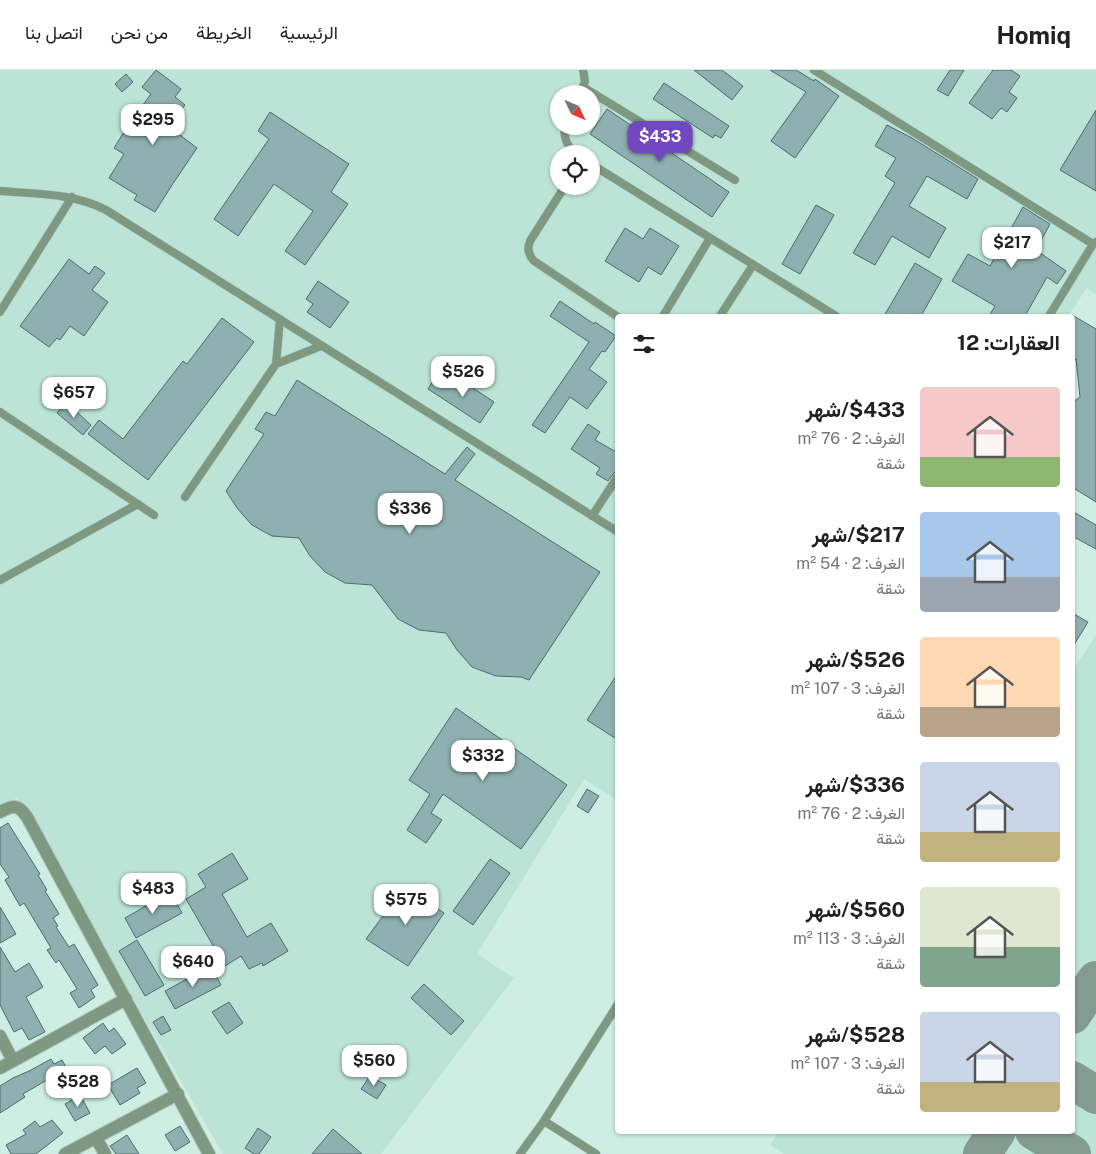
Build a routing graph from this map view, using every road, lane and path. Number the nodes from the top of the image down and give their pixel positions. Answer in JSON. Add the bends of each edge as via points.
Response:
{"nodes":[{"id":1,"x":582,"y":70,"type":"edge"},
{"id":2,"x":814,"y":70,"type":"edge"},
{"id":3,"x":584,"y":85,"type":"edge"},
{"id":4,"x":600,"y":101,"type":"edge"},
{"id":5,"x":600,"y":170,"type":"edge"},
{"id":6,"x":735,"y":180,"type":"dead end"},
{"id":7,"x":0,"y":191,"type":"edge"},
{"id":8,"x":558,"y":195,"type":"edge"},
{"id":9,"x":72,"y":197,"type":"junction"},
{"id":10,"x":710,"y":238,"type":"junction"},
{"id":11,"x":1095,"y":243,"type":"edge"},
{"id":12,"x":753,"y":265,"type":"junction"},
{"id":13,"x":0,"y":312,"type":"edge"},
{"id":14,"x":615,"y":314,"type":"edge"},
{"id":15,"x":663,"y":314,"type":"edge"},
{"id":16,"x":721,"y":314,"type":"edge"},
{"id":17,"x":833,"y":314,"type":"edge"},
{"id":18,"x":1050,"y":314,"type":"edge"},
{"id":19,"x":280,"y":319,"type":"junction"},
{"id":20,"x":322,"y":346,"type":"junction"},
{"id":21,"x":276,"y":364,"type":"junction"},
{"id":22,"x":0,"y":412,"type":"edge"},
{"id":23,"x":615,"y":481,"type":"edge"},
{"id":24,"x":185,"y":497,"type":"dead end"},
{"id":25,"x":138,"y":504,"type":"junction"},
{"id":26,"x":154,"y":515,"type":"dead end"},
{"id":27,"x":592,"y":516,"type":"junction"},
{"id":28,"x":615,"y":530,"type":"edge"},
{"id":29,"x":0,"y":580,"type":"edge"},
{"id":30,"x":0,"y":812,"type":"edge"},
{"id":31,"x":126,"y":998,"type":"junction"},
{"id":32,"x":615,"y":1009,"type":"edge"},
{"id":33,"x":0,"y":1036,"type":"edge"},
{"id":34,"x":13,"y":1061,"type":"junction"},
{"id":35,"x":0,"y":1068,"type":"edge"},
{"id":36,"x":178,"y":1094,"type":"junction"},
{"id":37,"x":544,"y":1120,"type":"junction"},
{"id":38,"x":96,"y":1138,"type":"junction"},
{"id":39,"x":65,"y":1154,"type":"edge"},
{"id":40,"x":105,"y":1154,"type":"edge"},
{"id":41,"x":210,"y":1154,"type":"edge"},
{"id":42,"x":520,"y":1154,"type":"edge"},
{"id":43,"x":596,"y":1154,"type":"edge"}],
"edges":[{"from":1,"to":3,"type":"lane"},
{"from":2,"to":11,"type":"lane"},
{"from":4,"to":6,"type":"lane"},
{"from":5,"to":10,"type":"lane"},
{"from":7,"to":9,"type":"lane"},
{"from":8,"to":14,"type":"lane","via":[[530,241],[529,256]]},
{"from":9,"to":13,"type":"lane"},
{"from":9,"to":19,"type":"lane","via":[[106,210]]},
{"from":10,"to":12,"type":"lane"},
{"from":10,"to":15,"type":"lane"},
{"from":11,"to":18,"type":"lane"},
{"from":12,"to":16,"type":"lane"},
{"from":12,"to":17,"type":"lane"},
{"from":19,"to":20,"type":"lane"},
{"from":19,"to":21,"type":"lane"},
{"from":20,"to":21,"type":"lane"},
{"from":20,"to":27,"type":"lane"},
{"from":21,"to":24,"type":"lane"},
{"from":22,"to":25,"type":"lane"},
{"from":23,"to":27,"type":"lane"},
{"from":25,"to":26,"type":"lane"},
{"from":25,"to":29,"type":"lane"},
{"from":27,"to":28,"type":"lane"},
{"from":30,"to":31,"type":"street","via":[[10,807],[22,809]]},
{"from":31,"to":34,"type":"street"},
{"from":31,"to":36,"type":"street"},
{"from":32,"to":37,"type":"lane"},
{"from":33,"to":34,"type":"street"},
{"from":34,"to":35,"type":"street"},
{"from":36,"to":38,"type":"street"},
{"from":36,"to":41,"type":"street"},
{"from":37,"to":42,"type":"lane"},
{"from":37,"to":43,"type":"lane"},
{"from":38,"to":39,"type":"street"},
{"from":38,"to":40,"type":"street"}]}
